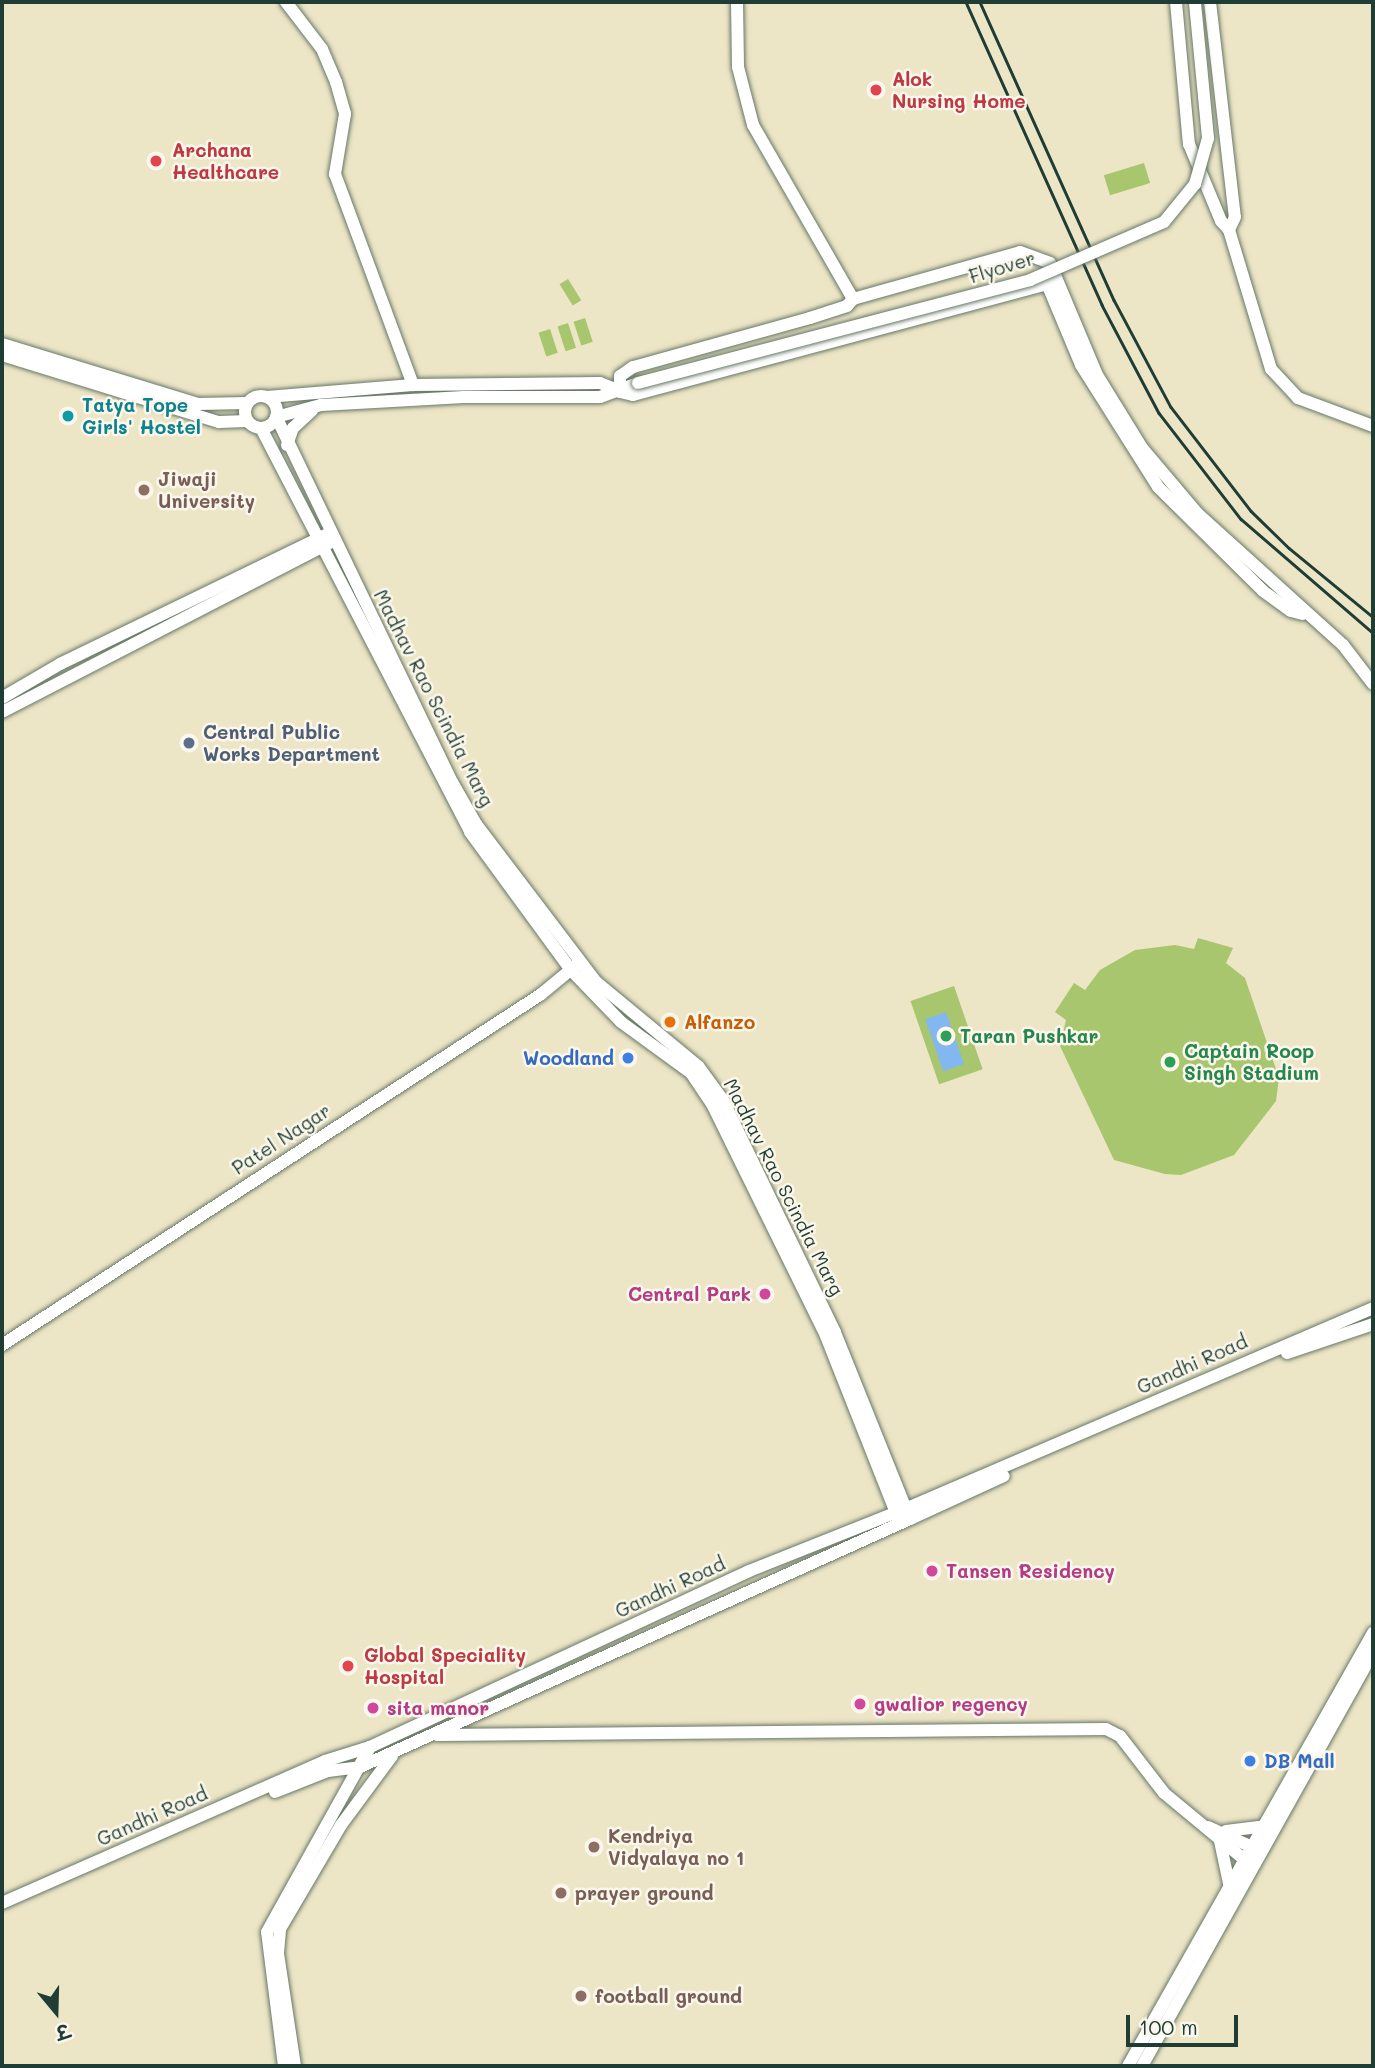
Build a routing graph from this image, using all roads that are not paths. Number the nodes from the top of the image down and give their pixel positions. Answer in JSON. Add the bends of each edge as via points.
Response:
{"nodes":[{"id":1,"x":286,"y":2,"type":"edge"},
{"id":2,"x":737,"y":2,"type":"edge"},
{"id":3,"x":1176,"y":2,"type":"edge"},
{"id":4,"x":1195,"y":2,"type":"edge"},
{"id":5,"x":1210,"y":2,"type":"edge"},
{"id":6,"x":1229,"y":230,"type":"junction"},
{"id":7,"x":1052,"y":283,"type":"junction"},
{"id":8,"x":853,"y":299,"type":"junction"},
{"id":9,"x":2,"y":344,"type":"edge"},
{"id":10,"x":2,"y":355,"type":"edge"},
{"id":11,"x":413,"y":385,"type":"junction"},
{"id":12,"x":615,"y":388,"type":"junction"},
{"id":13,"x":267,"y":397,"type":"junction"},
{"id":14,"x":247,"y":403,"type":"junction"},
{"id":15,"x":321,"y":405,"type":"junction"},
{"id":16,"x":215,"y":407,"type":"junction"},
{"id":17,"x":276,"y":418,"type":"junction"},
{"id":18,"x":215,"y":421,"type":"junction"},
{"id":19,"x":247,"y":421,"type":"junction"},
{"id":20,"x":1373,"y":426,"type":"edge"},
{"id":21,"x":261,"y":428,"type":"junction"},
{"id":22,"x":287,"y":445,"type":"junction"},
{"id":23,"x":327,"y":540,"type":"junction"},
{"id":24,"x":1373,"y":684,"type":"edge"},
{"id":25,"x":2,"y":698,"type":"edge"},
{"id":26,"x":2,"y":712,"type":"edge"},
{"id":27,"x":575,"y":966,"type":"junction"},
{"id":28,"x":1373,"y":1308,"type":"edge"},
{"id":29,"x":1373,"y":1324,"type":"edge"},
{"id":30,"x":2,"y":1345,"type":"edge"},
{"id":31,"x":884,"y":1483,"type":"junction"},
{"id":32,"x":903,"y":1516,"type":"junction"},
{"id":33,"x":868,"y":1525,"type":"junction"},
{"id":34,"x":1373,"y":1633,"type":"edge"},
{"id":35,"x":1373,"y":1653,"type":"edge"},
{"id":36,"x":403,"y":1733,"type":"junction"},
{"id":37,"x":437,"y":1735,"type":"junction"},
{"id":38,"x":370,"y":1747,"type":"junction"},
{"id":39,"x":394,"y":1754,"type":"junction"},
{"id":40,"x":353,"y":1768,"type":"junction"},
{"id":41,"x":1261,"y":1827,"type":"junction"},
{"id":42,"x":1221,"y":1835,"type":"junction"},
{"id":43,"x":1257,"y":1849,"type":"junction"},
{"id":44,"x":1249,"y":1864,"type":"junction"},
{"id":45,"x":1230,"y":1888,"type":"junction"},
{"id":46,"x":2,"y":1903,"type":"edge"},
{"id":47,"x":2,"y":1911,"type":"edge"},
{"id":48,"x":284,"y":2066,"type":"edge"},
{"id":49,"x":295,"y":2066,"type":"edge"},
{"id":50,"x":1128,"y":2066,"type":"edge"},
{"id":51,"x":1142,"y":2066,"type":"edge"}],
"edges":[{"from":1,"to":11,"type":"main road","via":[[322,49],[336,82],[345,114],[335,174]]},
{"from":2,"to":8,"type":"main road","via":[[738,67],[753,125]]},
{"from":3,"to":6,"type":"main road","via":[[1189,144]]},
{"from":4,"to":12,"type":"main road","name":"Flyover","bridge":true,"via":[[1208,138],[1195,184],[1164,222],[1030,280]]},
{"from":5,"to":6,"type":"main road","via":[[1235,217]]},
{"from":6,"to":20,"type":"main road","via":[[1271,369],[1284,388],[1298,398]]},
{"from":7,"to":8,"type":"main road","via":[[1041,258],[1032,253],[1008,254]]},
{"from":7,"to":12,"type":"main road","via":[[633,395]]},
{"from":7,"to":24,"type":"main road","via":[[1081,365],[1158,486],[1264,591],[1343,645]]},
{"from":8,"to":12,"type":"main road","via":[[847,306],[810,318],[633,367],[620,376]]},
{"from":9,"to":16,"type":"main road"},
{"from":10,"to":18,"type":"main road"},
{"from":11,"to":12,"type":"main road","via":[[600,383]]},
{"from":11,"to":13,"type":"main road"},
{"from":12,"to":15,"type":"main road","via":[[600,397],[464,397]]},
{"from":13,"to":14,"type":"main road","via":[[256,396]]},
{"from":13,"to":17,"type":"main road","via":[[275,405]]},
{"from":14,"to":16,"type":"main road"},
{"from":14,"to":19,"type":"main road"},
{"from":15,"to":17,"type":"main road"},
{"from":15,"to":22,"type":"main road","via":[[300,418]]},
{"from":16,"to":18,"type":"main road"},
{"from":17,"to":21,"type":"main road"},
{"from":17,"to":22,"type":"main road","name":"Madhav Rao Scindia Marg"},
{"from":18,"to":19,"type":"main road"},
{"from":19,"to":21,"type":"main road"},
{"from":21,"to":23,"type":"main road","name":"Madhav Rao Scindia Marg"},
{"from":22,"to":23,"type":"main road","name":"Madhav Rao Scindia Marg"},
{"from":23,"to":25,"type":"main road","via":[[60,664]]},
{"from":23,"to":26,"type":"main road"},
{"from":23,"to":27,"type":"main road","name":"Madhav Rao Scindia Marg","via":[[463,803]]},
{"from":27,"to":30,"type":"main road","name":"Patel Nagar","via":[[540,995]]},
{"from":27,"to":31,"type":"main road","name":"Madhav Rao Scindia Marg","via":[[621,1021],[668,1054],[702,1088],[826,1336]]},
{"from":27,"to":32,"type":"main road","name":"Madhav Rao Scindia Marg","via":[[698,1066],[723,1100],[835,1332]]},
{"from":28,"to":32,"type":"main road","name":"Gandhi Road"},
{"from":29,"to":32,"type":"main road","via":[[1284,1354]]},
{"from":31,"to":32,"type":"main road","name":"Madhav Rao Scindia Marg"},
{"from":31,"to":33,"type":"main road","via":[[882,1506]]},
{"from":32,"to":33,"type":"main road","name":"Gandhi Road"},
{"from":32,"to":37,"type":"main road","name":"Gandhi Road"},
{"from":33,"to":36,"type":"main road","name":"Gandhi Road","via":[[749,1571]]},
{"from":34,"to":41,"type":"main road"},
{"from":35,"to":43,"type":"main road"},
{"from":36,"to":38,"type":"main road","name":"Gandhi Road"},
{"from":36,"to":39,"type":"main road"},
{"from":37,"to":39,"type":"main road","name":"Gandhi Road"},
{"from":37,"to":42,"type":"main road","via":[[1106,1729],[1120,1736],[1164,1793]]},
{"from":38,"to":40,"type":"main road"},
{"from":38,"to":46,"type":"main road","name":"Gandhi Road","via":[[325,1761]]},
{"from":39,"to":40,"type":"main road","name":"Gandhi Road"},
{"from":39,"to":49,"type":"main road","via":[[341,1825],[280,1929],[278,1953]]},
{"from":40,"to":47,"type":"main road","name":"Gandhi Road","via":[[277,1791]]},
{"from":40,"to":48,"type":"main road","via":[[267,1932]]},
{"from":41,"to":42,"type":"main road"},
{"from":41,"to":43,"type":"main road"},
{"from":42,"to":43,"type":"main road"},
{"from":42,"to":44,"type":"main road"},
{"from":42,"to":45,"type":"main road"},
{"from":43,"to":44,"type":"main road"},
{"from":44,"to":45,"type":"main road"},
{"from":44,"to":51,"type":"main road"},
{"from":45,"to":50,"type":"main road"}]}
